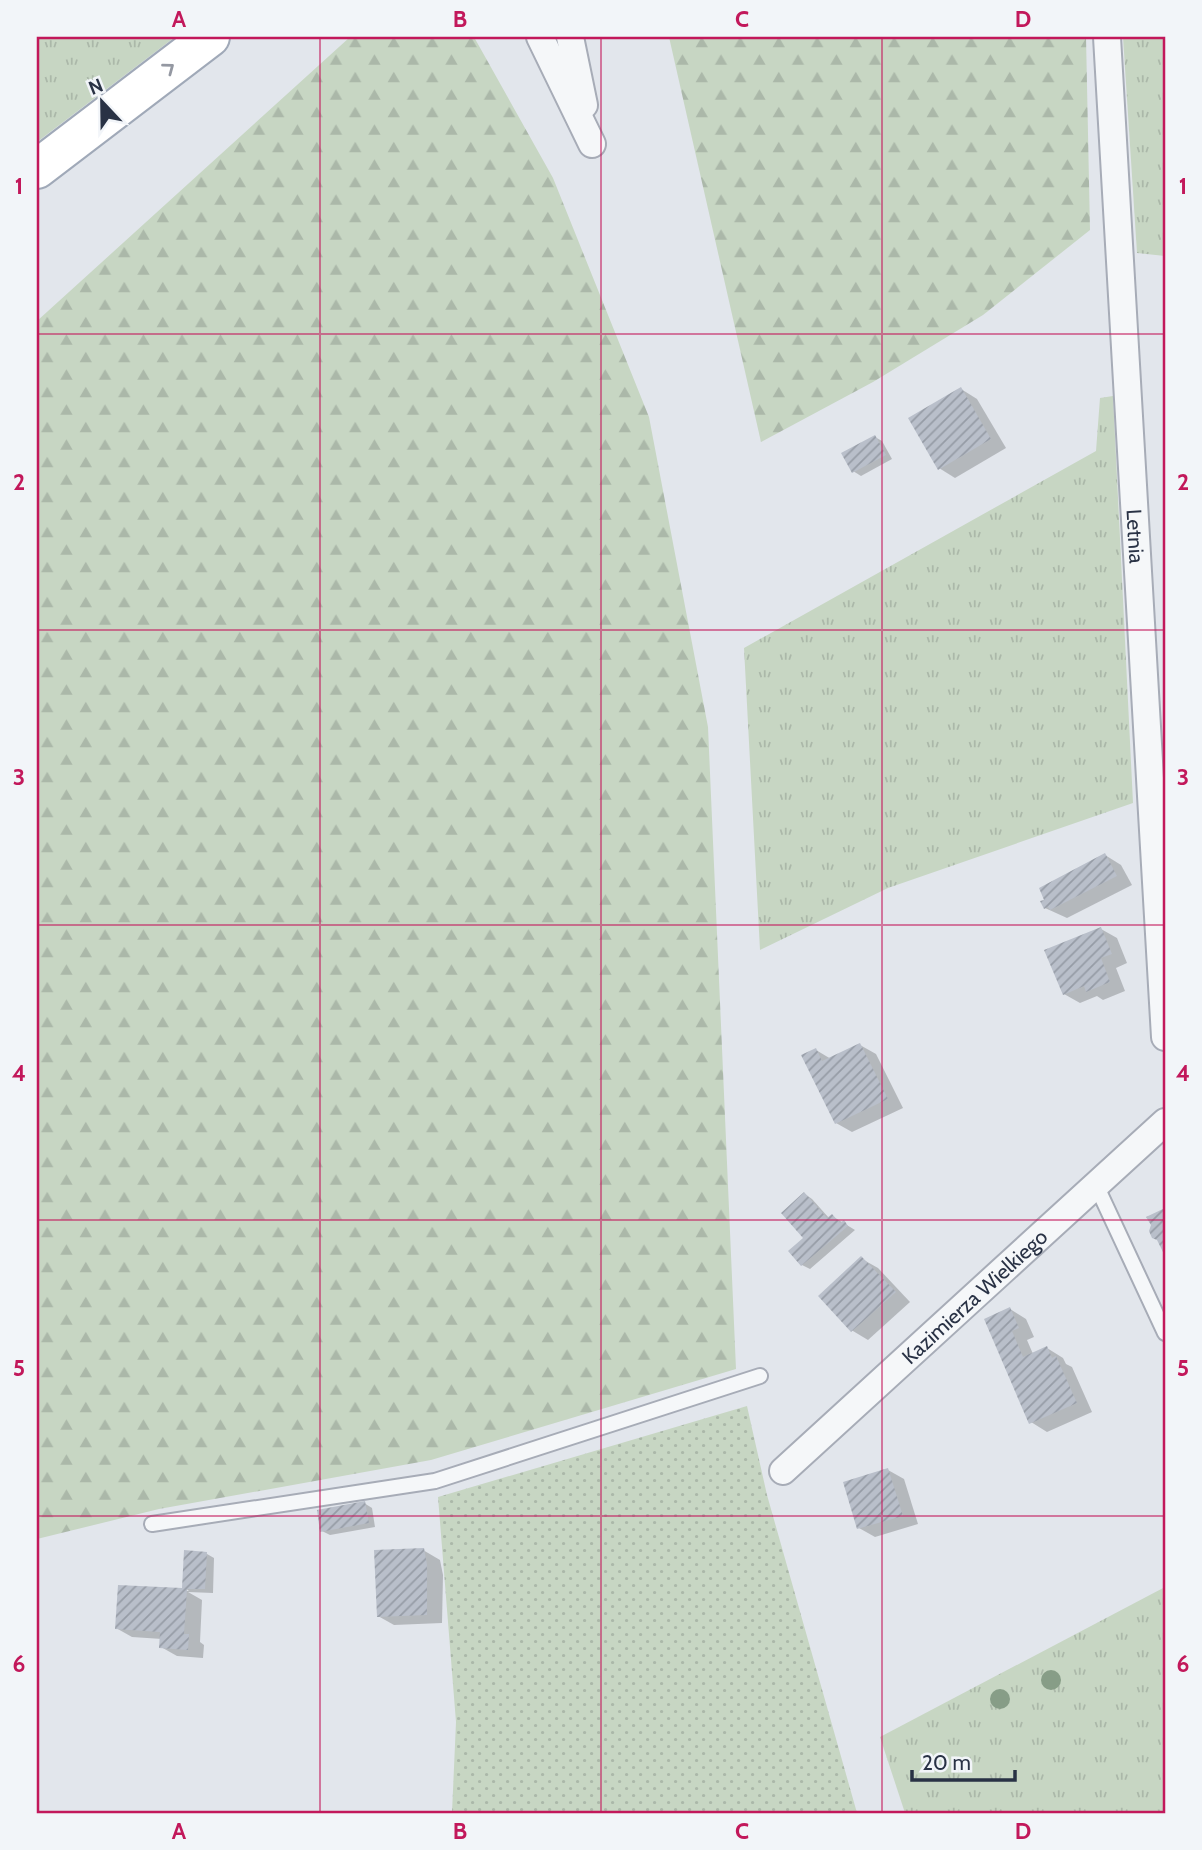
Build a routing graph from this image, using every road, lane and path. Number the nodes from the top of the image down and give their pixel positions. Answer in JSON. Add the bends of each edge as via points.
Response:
{"nodes":[{"id":1,"x":211,"y":37,"type":"edge"},
{"id":2,"x":540,"y":37,"type":"edge"},
{"id":3,"x":570,"y":37,"type":"edge"},
{"id":4,"x":1107,"y":37,"type":"edge"},
{"id":5,"x":37,"y":169,"type":"edge"},
{"id":6,"x":1165,"y":1037,"type":"edge"},
{"id":7,"x":1165,"y":1122,"type":"edge"},
{"id":8,"x":1097,"y":1187,"type":"junction"},
{"id":9,"x":1165,"y":1333,"type":"edge"},
{"id":10,"x":760,"y":1376,"type":"dead end"},
{"id":11,"x":783,"y":1471,"type":"dead end"},
{"id":12,"x":152,"y":1524,"type":"dead end"}],
"edges":[{"from":5,"to":1,"type":"main road","one_way":true},
{"from":2,"to":3,"type":"street","via":[[592,145]]},
{"from":4,"to":6,"type":"street","name":"Letnia"},
{"from":7,"to":8,"type":"street","name":"Kazimierza Wielkiego"},
{"from":8,"to":9,"type":"lane"},
{"from":8,"to":11,"type":"street","name":"Kazimierza Wielkiego"},
{"from":10,"to":12,"type":"lane","via":[[435,1481]]}]}
